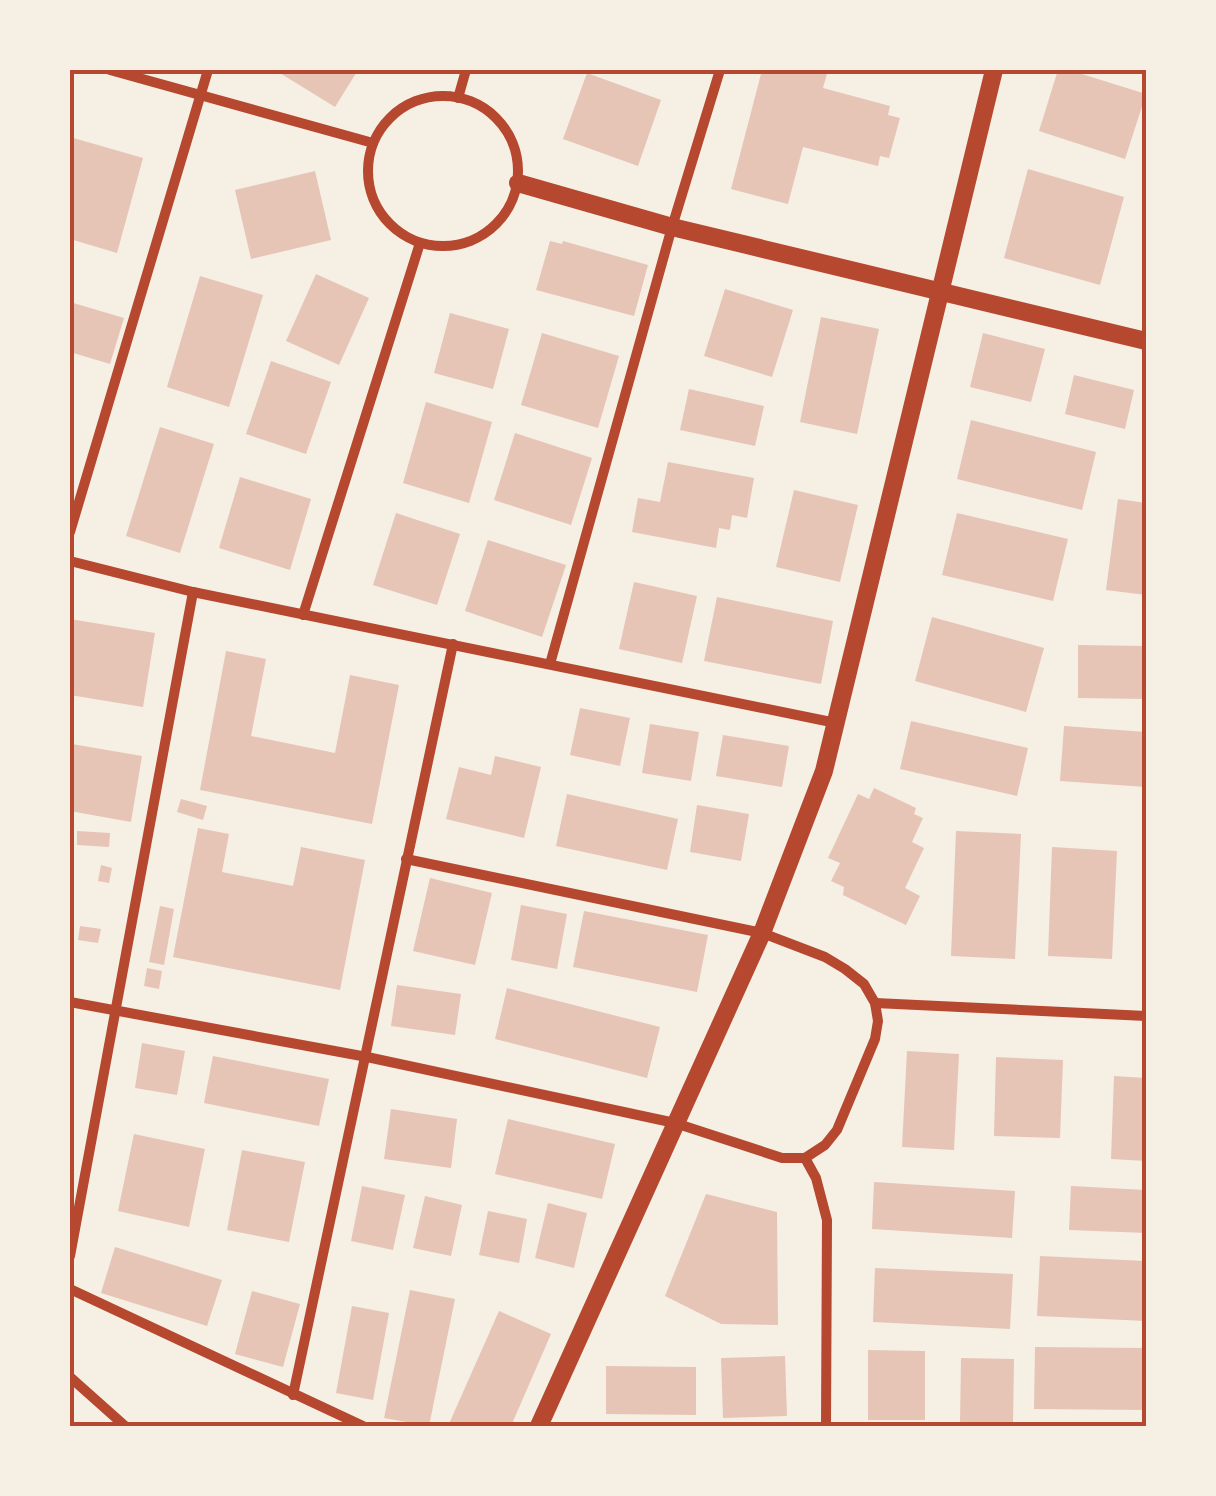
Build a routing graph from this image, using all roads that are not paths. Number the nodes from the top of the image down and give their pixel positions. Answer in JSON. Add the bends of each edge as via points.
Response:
{"nodes":[{"id":1,"x":110,"y":70,"type":"edge"},
{"id":2,"x":208,"y":70,"type":"edge"},
{"id":3,"x":466,"y":70,"type":"edge"},
{"id":4,"x":720,"y":70,"type":"edge"},
{"id":5,"x":994,"y":70,"type":"edge"},
{"id":6,"x":200,"y":95,"type":"junction"},
{"id":7,"x":458,"y":98,"type":"junction"},
{"id":8,"x":372,"y":143,"type":"junction"},
{"id":9,"x":518,"y":183,"type":"junction"},
{"id":10,"x":672,"y":227,"type":"junction"},
{"id":11,"x":420,"y":243,"type":"junction"},
{"id":12,"x":940,"y":290,"type":"junction"},
{"id":13,"x":1146,"y":341,"type":"edge"},
{"id":14,"x":70,"y":532,"type":"edge"},
{"id":15,"x":70,"y":560,"type":"edge"},
{"id":16,"x":193,"y":592,"type":"junction"},
{"id":17,"x":303,"y":614,"type":"junction"},
{"id":18,"x":454,"y":644,"type":"junction"},
{"id":19,"x":550,"y":664,"type":"junction"},
{"id":20,"x":836,"y":722,"type":"junction"},
{"id":21,"x":406,"y":859,"type":"junction"},
{"id":22,"x":762,"y":933,"type":"junction"},
{"id":23,"x":70,"y":1002,"type":"edge"},
{"id":24,"x":875,"y":1004,"type":"junction"},
{"id":25,"x":114,"y":1008,"type":"junction"},
{"id":26,"x":1146,"y":1016,"type":"edge"},
{"id":27,"x":367,"y":1057,"type":"junction"},
{"id":28,"x":675,"y":1123,"type":"junction"},
{"id":29,"x":804,"y":1158,"type":"junction"},
{"id":30,"x":70,"y":1256,"type":"edge"},
{"id":31,"x":70,"y":1289,"type":"edge"},
{"id":32,"x":70,"y":1377,"type":"edge"},
{"id":33,"x":293,"y":1396,"type":"junction"},
{"id":34,"x":126,"y":1426,"type":"edge"},
{"id":35,"x":363,"y":1426,"type":"edge"},
{"id":36,"x":539,"y":1426,"type":"edge"},
{"id":37,"x":826,"y":1426,"type":"edge"}],
"edges":[{"from":1,"to":6,"type":"street"},
{"from":2,"to":6,"type":"street"},
{"from":3,"to":7,"type":"street"},
{"from":4,"to":10,"type":"street"},
{"from":5,"to":12,"type":"street"},
{"from":6,"to":8,"type":"street"},
{"from":6,"to":14,"type":"street"},
{"from":7,"to":8,"type":"street","via":[[417,100],[398,110]]},
{"from":7,"to":9,"type":"street","via":[[496,118],[509,136]]},
{"from":8,"to":11,"type":"street","via":[[367,167],[380,214]]},
{"from":9,"to":10,"type":"street"},
{"from":9,"to":11,"type":"street","via":[[501,219],[485,234],[464,244]]},
{"from":10,"to":12,"type":"street"},
{"from":10,"to":19,"type":"street"},
{"from":11,"to":17,"type":"street"},
{"from":12,"to":13,"type":"street"},
{"from":12,"to":20,"type":"street"},
{"from":15,"to":16,"type":"street"},
{"from":16,"to":17,"type":"street"},
{"from":16,"to":25,"type":"street"},
{"from":17,"to":18,"type":"street"},
{"from":18,"to":19,"type":"street"},
{"from":18,"to":21,"type":"street"},
{"from":19,"to":20,"type":"street"},
{"from":20,"to":22,"type":"street"},
{"from":21,"to":22,"type":"street"},
{"from":21,"to":27,"type":"street"},
{"from":22,"to":24,"type":"street","via":[[845,969]]},
{"from":22,"to":28,"type":"street"},
{"from":23,"to":25,"type":"street"},
{"from":24,"to":26,"type":"street"},
{"from":24,"to":29,"type":"street","via":[[875,1039],[847,1110],[837,1130]]},
{"from":25,"to":27,"type":"street"},
{"from":25,"to":30,"type":"street"},
{"from":27,"to":28,"type":"street"},
{"from":27,"to":33,"type":"street"},
{"from":28,"to":29,"type":"street","via":[[782,1158]]},
{"from":28,"to":36,"type":"street"},
{"from":29,"to":37,"type":"street","via":[[827,1220]]},
{"from":31,"to":33,"type":"street"},
{"from":32,"to":34,"type":"street"},
{"from":33,"to":35,"type":"street"}]}
